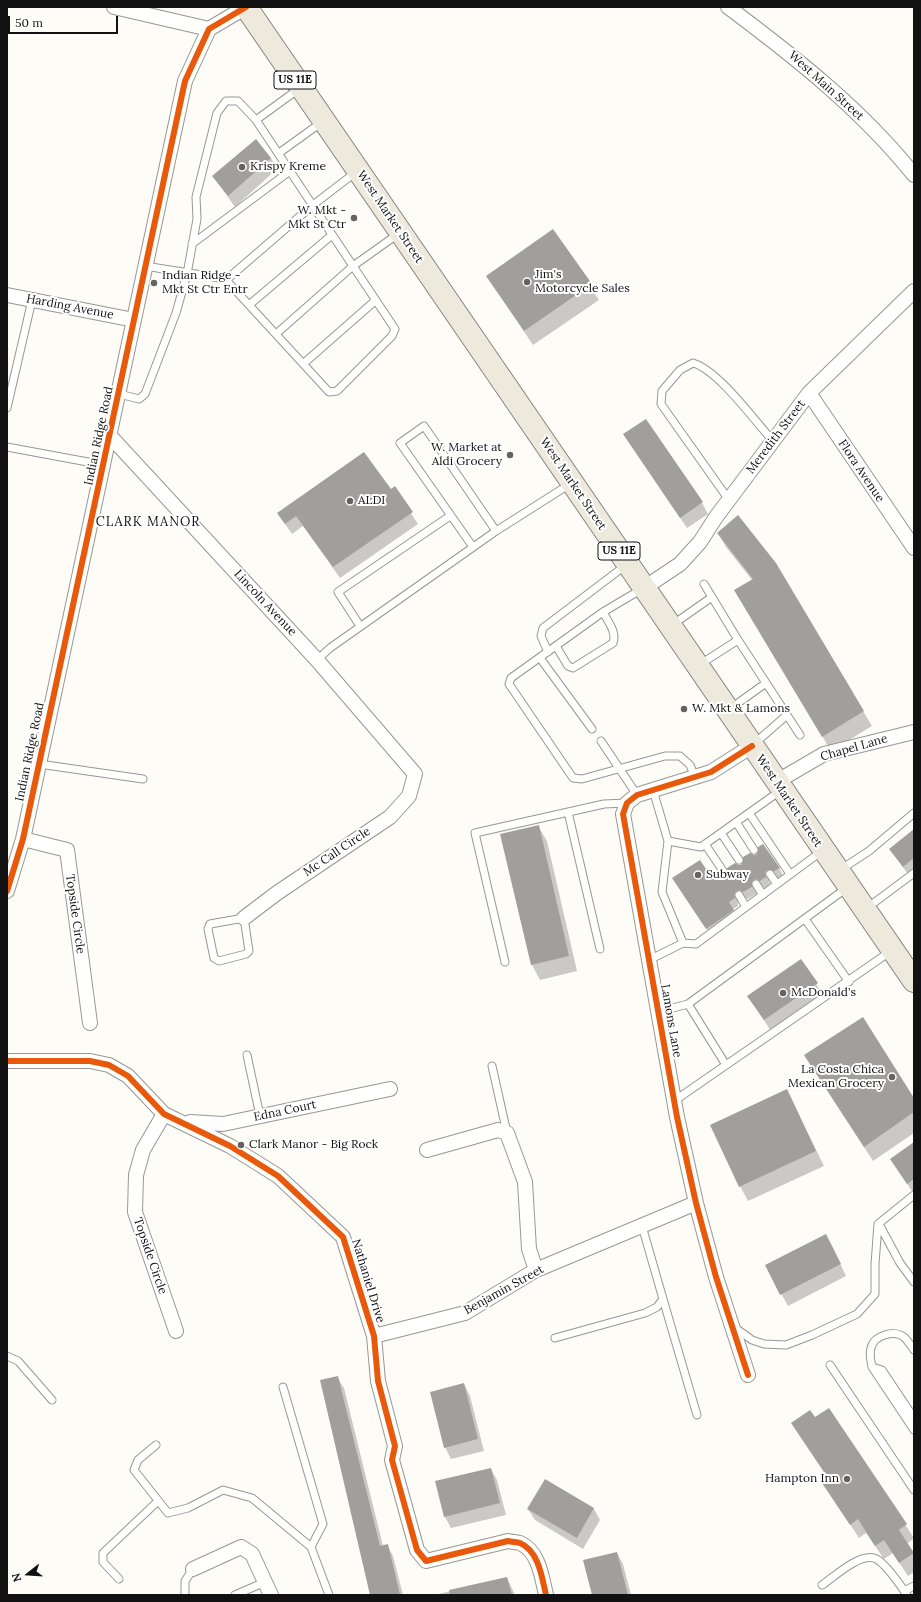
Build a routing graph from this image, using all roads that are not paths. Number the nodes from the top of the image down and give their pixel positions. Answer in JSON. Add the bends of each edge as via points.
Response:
{"nodes":[{"id":1,"x":114,"y":7,"type":"edge"},
{"id":2,"x":246,"y":7,"type":"edge"},
{"id":3,"x":728,"y":7,"type":"edge"},
{"id":4,"x":209,"y":29,"type":"junction"},
{"id":5,"x":300,"y":87,"type":"junction"},
{"id":6,"x":256,"y":120,"type":"junction"},
{"id":7,"x":324,"y":121,"type":"junction"},
{"id":8,"x":279,"y":153,"type":"junction"},
{"id":9,"x":358,"y":170,"type":"junction"},
{"id":10,"x":290,"y":171,"type":"junction"},
{"id":11,"x":914,"y":176,"type":"edge"},
{"id":12,"x":313,"y":205,"type":"junction"},
{"id":13,"x":400,"y":233,"type":"junction"},
{"id":14,"x":332,"y":235,"type":"junction"},
{"id":15,"x":192,"y":244,"type":"junction"},
{"id":16,"x":146,"y":266,"type":"junction"},
{"id":17,"x":353,"y":266,"type":"junction"},
{"id":18,"x":186,"y":274,"type":"junction"},
{"id":19,"x":226,"y":280,"type":"junction"},
{"id":20,"x":914,"y":290,"type":"edge"},
{"id":21,"x":7,"y":295,"type":"edge"},
{"id":22,"x":32,"y":300,"type":"junction"},
{"id":23,"x":376,"y":300,"type":"junction"},
{"id":24,"x":248,"y":305,"type":"junction"},
{"id":25,"x":134,"y":320,"type":"junction"},
{"id":26,"x":276,"y":334,"type":"junction"},
{"id":27,"x":303,"y":364,"type":"junction"},
{"id":28,"x":809,"y":393,"type":"junction"},
{"id":29,"x":119,"y":394,"type":"junction"},
{"id":30,"x":7,"y":408,"type":"edge"},
{"id":31,"x":110,"y":436,"type":"junction"},
{"id":32,"x":773,"y":441,"type":"junction"},
{"id":33,"x":7,"y":447,"type":"edge"},
{"id":34,"x":104,"y":465,"type":"junction"},
{"id":35,"x":572,"y":483,"type":"junction"},
{"id":36,"x":729,"y":500,"type":"junction"},
{"id":37,"x":450,"y":516,"type":"junction"},
{"id":38,"x":496,"y":531,"type":"junction"},
{"id":39,"x":473,"y":548,"type":"junction"},
{"id":40,"x":914,"y":548,"type":"edge"},
{"id":41,"x":628,"y":564,"type":"junction"},
{"id":42,"x":704,"y":584,"type":"dead end"},
{"id":43,"x":644,"y":588,"type":"junction"},
{"id":44,"x":712,"y":597,"type":"junction"},
{"id":45,"x":603,"y":612,"type":"junction"},
{"id":46,"x":360,"y":626,"type":"junction"},
{"id":47,"x":670,"y":626,"type":"junction"},
{"id":48,"x":738,"y":640,"type":"junction"},
{"id":49,"x":556,"y":646,"type":"junction"},
{"id":50,"x":548,"y":652,"type":"junction"},
{"id":51,"x":540,"y":658,"type":"junction"},
{"id":52,"x":317,"y":660,"type":"junction"},
{"id":53,"x":697,"y":666,"type":"junction"},
{"id":54,"x":766,"y":683,"type":"junction"},
{"id":55,"x":727,"y":710,"type":"junction"},
{"id":56,"x":787,"y":715,"type":"junction"},
{"id":57,"x":592,"y":729,"type":"dead end"},
{"id":58,"x":914,"y":732,"type":"edge"},
{"id":59,"x":800,"y":735,"type":"dead end"},
{"id":60,"x":601,"y":742,"type":"dead end"},
{"id":61,"x":752,"y":746,"type":"junction"},
{"id":62,"x":39,"y":764,"type":"junction"},
{"id":63,"x":620,"y":768,"type":"junction"},
{"id":64,"x":415,"y":774,"type":"joint"},
{"id":65,"x":695,"y":777,"type":"junction"},
{"id":66,"x":143,"y":779,"type":"dead end"},
{"id":67,"x":779,"y":786,"type":"junction"},
{"id":68,"x":653,"y":790,"type":"junction"},
{"id":69,"x":632,"y":799,"type":"junction"},
{"id":70,"x":568,"y":812,"type":"junction"},
{"id":71,"x":749,"y":813,"type":"junction"},
{"id":72,"x":914,"y":813,"type":"edge"},
{"id":73,"x":736,"y":822,"type":"junction"},
{"id":74,"x":721,"y":833,"type":"junction"},
{"id":75,"x":23,"y":839,"type":"junction"},
{"id":76,"x":668,"y":841,"type":"junction"},
{"id":77,"x":706,"y":844,"type":"junction"},
{"id":78,"x":754,"y":850,"type":"dead end"},
{"id":79,"x":823,"y":850,"type":"junction"},
{"id":80,"x":739,"y":860,"type":"dead end"},
{"id":81,"x":723,"y":871,"type":"dead end"},
{"id":82,"x":914,"y":873,"type":"edge"},
{"id":83,"x":770,"y":874,"type":"dead end"},
{"id":84,"x":790,"y":874,"type":"junction"},
{"id":85,"x":843,"y":880,"type":"junction"},
{"id":86,"x":756,"y":884,"type":"dead end"},
{"id":87,"x":777,"y":884,"type":"junction"},
{"id":88,"x":7,"y":891,"type":"edge"},
{"id":89,"x":739,"y":895,"type":"dead end"},
{"id":90,"x":762,"y":895,"type":"junction"},
{"id":91,"x":746,"y":907,"type":"junction"},
{"id":92,"x":864,"y":910,"type":"junction"},
{"id":93,"x":244,"y":918,"type":"junction"},
{"id":94,"x":805,"y":919,"type":"junction"},
{"id":95,"x":683,"y":943,"type":"junction"},
{"id":96,"x":600,"y":949,"type":"dead end"},
{"id":97,"x":892,"y":950,"type":"junction"},
{"id":98,"x":649,"y":960,"type":"junction"},
{"id":99,"x":505,"y":962,"type":"dead end"},
{"id":100,"x":912,"y":973,"type":"edge"},
{"id":101,"x":849,"y":982,"type":"junction"},
{"id":102,"x":688,"y":1004,"type":"junction"},
{"id":103,"x":658,"y":1012,"type":"junction"},
{"id":104,"x":90,"y":1023,"type":"dead end"},
{"id":105,"x":247,"y":1055,"type":"dead end"},
{"id":106,"x":7,"y":1061,"type":"edge"},
{"id":107,"x":492,"y":1066,"type":"dead end"},
{"id":108,"x":726,"y":1066,"type":"junction"},
{"id":109,"x":390,"y":1089,"type":"dead end"},
{"id":110,"x":674,"y":1101,"type":"junction"},
{"id":111,"x":164,"y":1114,"type":"junction"},
{"id":112,"x":260,"y":1116,"type":"junction"},
{"id":113,"x":179,"y":1122,"type":"junction"},
{"id":114,"x":507,"y":1133,"type":"junction"},
{"id":115,"x":427,"y":1150,"type":"dead end"},
{"id":116,"x":914,"y":1196,"type":"edge"},
{"id":117,"x":696,"y":1202,"type":"junction"},
{"id":118,"x":878,"y":1224,"type":"junction"},
{"id":119,"x":642,"y":1226,"type":"junction"},
{"id":120,"x":536,"y":1270,"type":"junction"},
{"id":121,"x":914,"y":1282,"type":"edge"},
{"id":122,"x":663,"y":1299,"type":"junction"},
{"id":123,"x":733,"y":1326,"type":"junction"},
{"id":124,"x":176,"y":1332,"type":"dead end"},
{"id":125,"x":374,"y":1336,"type":"junction"},
{"id":126,"x":555,"y":1338,"type":"dead end"},
{"id":127,"x":914,"y":1350,"type":"edge"},
{"id":128,"x":7,"y":1356,"type":"edge"},
{"id":129,"x":830,"y":1365,"type":"dead end"},
{"id":130,"x":872,"y":1367,"type":"junction"},
{"id":131,"x":748,"y":1375,"type":"dead end"},
{"id":132,"x":283,"y":1387,"type":"dead end"},
{"id":133,"x":52,"y":1400,"type":"dead end"},
{"id":134,"x":697,"y":1415,"type":"dead end"},
{"id":135,"x":914,"y":1418,"type":"edge"},
{"id":136,"x":914,"y":1430,"type":"edge"},
{"id":137,"x":156,"y":1445,"type":"dead end"},
{"id":138,"x":914,"y":1490,"type":"edge"},
{"id":139,"x":158,"y":1501,"type":"junction"},
{"id":140,"x":311,"y":1546,"type":"junction"},
{"id":141,"x":193,"y":1569,"type":"joint"},
{"id":142,"x":119,"y":1579,"type":"dead end"},
{"id":143,"x":822,"y":1585,"type":"dead end"},
{"id":144,"x":914,"y":1586,"type":"edge"},
{"id":145,"x":268,"y":1589,"type":"edge"},
{"id":146,"x":906,"y":1593,"type":"edge"},
{"id":147,"x":185,"y":1595,"type":"edge"},
{"id":148,"x":235,"y":1595,"type":"edge"},
{"id":149,"x":329,"y":1595,"type":"edge"},
{"id":150,"x":546,"y":1595,"type":"edge"}],
"edges":[{"from":1,"to":4,"type":"street"},
{"from":2,"to":4,"type":"street"},
{"from":2,"to":5,"type":"main road","name":"West Market Street","number":"US 11E"},
{"from":3,"to":11,"type":"street","name":"West Main Street","via":[[786,50],[850,107],[894,150]]},
{"from":4,"to":16,"type":"street","name":"Indian Ridge Road","via":[[185,81]]},
{"from":5,"to":6,"type":"lane"},
{"from":5,"to":7,"type":"main road","name":"West Market Street","number":"US 11E"},
{"from":6,"to":8,"type":"lane"},
{"from":6,"to":15,"type":"lane","via":[[238,101],[226,101],[217,114],[196,197],[197,219]]},
{"from":7,"to":8,"type":"lane"},
{"from":7,"to":9,"type":"main road","name":"West Market Street","number":"US 11E"},
{"from":8,"to":10,"type":"lane"},
{"from":9,"to":12,"type":"lane"},
{"from":9,"to":13,"type":"main road","name":"West Market Street","number":"US 11E"},
{"from":10,"to":12,"type":"lane"},
{"from":10,"to":15,"type":"lane"},
{"from":12,"to":14,"type":"lane"},
{"from":12,"to":19,"type":"lane"},
{"from":13,"to":17,"type":"lane"},
{"from":13,"to":35,"type":"main road","name":"West Market Street","number":"US 11E"},
{"from":14,"to":17,"type":"lane"},
{"from":14,"to":24,"type":"lane"},
{"from":15,"to":18,"type":"lane"},
{"from":16,"to":18,"type":"lane"},
{"from":16,"to":25,"type":"street","name":"Indian Ridge Road"},
{"from":17,"to":23,"type":"lane"},
{"from":17,"to":26,"type":"lane"},
{"from":18,"to":19,"type":"lane","via":[[203,274]]},
{"from":18,"to":29,"type":"lane","via":[[176,313],[145,394],[139,399]]},
{"from":19,"to":24,"type":"lane"},
{"from":20,"to":28,"type":"street","name":"Meredith Street"},
{"from":21,"to":22,"type":"street","name":"Harding Avenue"},
{"from":22,"to":25,"type":"street","name":"Harding Avenue"},
{"from":22,"to":30,"type":"lane"},
{"from":23,"to":27,"type":"lane"},
{"from":23,"to":27,"type":"lane","via":[[395,329],[392,336],[337,390],[329,392]]},
{"from":24,"to":26,"type":"lane"},
{"from":25,"to":29,"type":"street","name":"Indian Ridge Road"},
{"from":26,"to":27,"type":"lane"},
{"from":28,"to":32,"type":"street","name":"Meredith Street"},
{"from":28,"to":40,"type":"street","name":"Flora Avenue"},
{"from":29,"to":31,"type":"street","name":"Indian Ridge Road"},
{"from":31,"to":34,"type":"street","name":"Indian Ridge Road"},
{"from":31,"to":52,"type":"street","name":"Lincoln Avenue"},
{"from":32,"to":36,"type":"street","name":"Meredith Street"},
{"from":32,"to":36,"type":"lane","via":[[718,379],[703,366],[693,362],[680,370],[662,391],[661,404]]},
{"from":33,"to":34,"type":"lane"},
{"from":34,"to":62,"type":"street","name":"Indian Ridge Road"},
{"from":35,"to":38,"type":"lane"},
{"from":35,"to":41,"type":"main road","name":"West Market Street","number":"US 11E"},
{"from":36,"to":43,"type":"street","name":"Meredith Street","via":[[700,542],[680,564]]},
{"from":37,"to":38,"type":"lane","via":[[400,443],[424,426]]},
{"from":37,"to":39,"type":"lane"},
{"from":37,"to":46,"type":"lane","via":[[338,592]]},
{"from":38,"to":39,"type":"lane"},
{"from":39,"to":46,"type":"lane"},
{"from":41,"to":43,"type":"main road","name":"West Market Street","number":"US 11E"},
{"from":41,"to":50,"type":"lane","via":[[543,628],[541,636]]},
{"from":42,"to":44,"type":"lane"},
{"from":43,"to":45,"type":"lane"},
{"from":43,"to":47,"type":"main road","name":"West Market Street","number":"US 11E"},
{"from":44,"to":47,"type":"lane"},
{"from":44,"to":48,"type":"lane"},
{"from":45,"to":49,"type":"lane"},
{"from":45,"to":49,"type":"lane","via":[[614,630],[613,643],[573,668],[568,666]]},
{"from":46,"to":52,"type":"lane"},
{"from":47,"to":53,"type":"main road","name":"West Market Street","number":"US 11E"},
{"from":48,"to":53,"type":"lane"},
{"from":48,"to":54,"type":"lane"},
{"from":49,"to":50,"type":"lane"},
{"from":50,"to":51,"type":"lane"},
{"from":51,"to":57,"type":"lane"},
{"from":51,"to":63,"type":"lane","via":[[511,678],[510,684],[566,770],[572,778],[582,779]]},
{"from":52,"to":64,"type":"street","name":"Lincoln Avenue"},
{"from":53,"to":55,"type":"main road","name":"West Market Street","number":"US 11E"},
{"from":54,"to":55,"type":"lane"},
{"from":54,"to":56,"type":"lane"},
{"from":55,"to":61,"type":"main road","name":"West Market Street","number":"US 11E"},
{"from":56,"to":59,"type":"lane"},
{"from":56,"to":61,"type":"lane"},
{"from":58,"to":67,"type":"street","name":"Chapel Lane","via":[[824,754]]},
{"from":60,"to":63,"type":"lane"},
{"from":61,"to":65,"type":"street","via":[[711,772]]},
{"from":61,"to":67,"type":"main road","name":"West Market Street","number":"US 11E"},
{"from":62,"to":66,"type":"lane"},
{"from":62,"to":75,"type":"street","name":"Indian Ridge Road"},
{"from":63,"to":65,"type":"lane","via":[[665,756],[680,756],[690,765]]},
{"from":63,"to":69,"type":"lane"},
{"from":64,"to":93,"type":"street","name":"Mc Call Circle","via":[[409,796],[390,817]]},
{"from":65,"to":68,"type":"street"},
{"from":67,"to":71,"type":"lane"},
{"from":67,"to":79,"type":"main road","name":"West Market Street","number":"US 11E"},
{"from":68,"to":69,"type":"street"},
{"from":68,"to":76,"type":"lane"},
{"from":69,"to":70,"type":"lane"},
{"from":69,"to":98,"type":"street","name":"Lamons Lane","via":[[623,814]]},
{"from":70,"to":96,"type":"lane"},
{"from":70,"to":99,"type":"lane","via":[[476,833]]},
{"from":71,"to":73,"type":"lane"},
{"from":71,"to":84,"type":"lane"},
{"from":72,"to":85,"type":"lane","via":[[869,851]]},
{"from":73,"to":74,"type":"lane"},
{"from":73,"to":78,"type":"lane"},
{"from":74,"to":77,"type":"lane"},
{"from":74,"to":80,"type":"lane"},
{"from":75,"to":88,"type":"street","name":"Indian Ridge Road"},
{"from":75,"to":104,"type":"street","name":"Topside Circle","via":[[67,850]]},
{"from":76,"to":77,"type":"lane","via":[[701,847]]},
{"from":76,"to":95,"type":"lane","via":[[662,892]]},
{"from":77,"to":81,"type":"lane"},
{"from":79,"to":84,"type":"lane"},
{"from":79,"to":85,"type":"main road","name":"West Market Street","number":"US 11E"},
{"from":82,"to":92,"type":"lane"},
{"from":83,"to":87,"type":"lane"},
{"from":84,"to":87,"type":"lane"},
{"from":85,"to":92,"type":"main road","name":"West Market Street","number":"US 11E"},
{"from":85,"to":94,"type":"lane"},
{"from":86,"to":90,"type":"lane"},
{"from":87,"to":90,"type":"lane"},
{"from":89,"to":91,"type":"lane"},
{"from":90,"to":91,"type":"lane"},
{"from":91,"to":95,"type":"lane","via":[[696,944]]},
{"from":92,"to":97,"type":"main road","name":"West Market Street","number":"US 11E"},
{"from":93,"to":93,"type":"lane","via":[[249,951],[219,961],[214,958],[208,929],[210,924]]},
{"from":94,"to":101,"type":"lane"},
{"from":94,"to":102,"type":"lane"},
{"from":95,"to":98,"type":"lane"},
{"from":97,"to":100,"type":"main road","name":"West Market Street","number":"US 11E"},
{"from":97,"to":101,"type":"lane"},
{"from":98,"to":103,"type":"street","name":"Lamons Lane"},
{"from":101,"to":108,"type":"lane"},
{"from":102,"to":103,"type":"lane"},
{"from":102,"to":108,"type":"lane"},
{"from":103,"to":110,"type":"street","name":"Lamons Lane"},
{"from":105,"to":112,"type":"lane"},
{"from":106,"to":111,"type":"street","name":"Nathaniel Drive","via":[[90,1061],[109,1065],[128,1076]]},
{"from":107,"to":114,"type":"lane"},
{"from":108,"to":110,"type":"lane"},
{"from":109,"to":112,"type":"street","name":"Edna Court"},
{"from":110,"to":117,"type":"street","name":"Lamons Lane"},
{"from":111,"to":113,"type":"street","name":"Nathaniel Drive"},
{"from":111,"to":124,"type":"street","name":"Topside Circle","via":[[143,1150],[136,1176],[135,1212]]},
{"from":112,"to":113,"type":"street","name":"Edna Court","via":[[223,1124]]},
{"from":113,"to":125,"type":"street","name":"Nathaniel Drive","via":[[230,1146],[278,1176],[343,1237]]},
{"from":114,"to":115,"type":"street","via":[[498,1130]]},
{"from":114,"to":120,"type":"street","via":[[525,1182],[529,1249]]},
{"from":116,"to":118,"type":"lane"},
{"from":117,"to":119,"type":"street","name":"Benjamin Street"},
{"from":117,"to":123,"type":"street","name":"Lamons Lane"},
{"from":118,"to":121,"type":"lane"},
{"from":118,"to":123,"type":"lane","via":[[876,1294],[857,1314],[786,1345],[764,1344],[752,1340]]},
{"from":119,"to":120,"type":"street","name":"Benjamin Street"},
{"from":119,"to":122,"type":"lane"},
{"from":120,"to":125,"type":"street","name":"Benjamin Street","via":[[465,1313]]},
{"from":122,"to":126,"type":"lane","via":[[657,1307],[645,1313]]},
{"from":122,"to":134,"type":"lane"},
{"from":123,"to":131,"type":"street","name":"Lamons Lane"},
{"from":125,"to":150,"type":"street","name":"Nathaniel Drive","via":[[378,1381],[395,1446],[392,1460],[417,1550],[426,1561],[508,1541],[521,1543],[531,1552],[539,1566]]},
{"from":127,"to":130,"type":"lane","via":[[905,1338],[897,1333],[885,1334],[876,1339],[871,1347]]},
{"from":128,"to":133,"type":"lane","via":[[18,1361]]},
{"from":129,"to":138,"type":"lane"},
{"from":130,"to":135,"type":"lane","via":[[882,1370]]},
{"from":130,"to":136,"type":"lane"},
{"from":132,"to":140,"type":"lane","via":[[323,1524]]},
{"from":137,"to":139,"type":"lane","via":[[138,1460],[134,1470]]},
{"from":139,"to":140,"type":"lane","via":[[168,1513],[188,1508],[223,1490],[252,1498]]},
{"from":139,"to":142,"type":"lane","via":[[103,1553],[103,1562]]},
{"from":140,"to":149,"type":"lane"},
{"from":141,"to":145,"type":"street","via":[[241,1546],[252,1554]]},
{"from":141,"to":147,"type":"lane","via":[[185,1582]]},
{"from":143,"to":146,"type":"lane","via":[[854,1562],[874,1558],[882,1563]]},
{"from":144,"to":146,"type":"lane"},
{"from":145,"to":148,"type":"lane"}]}
